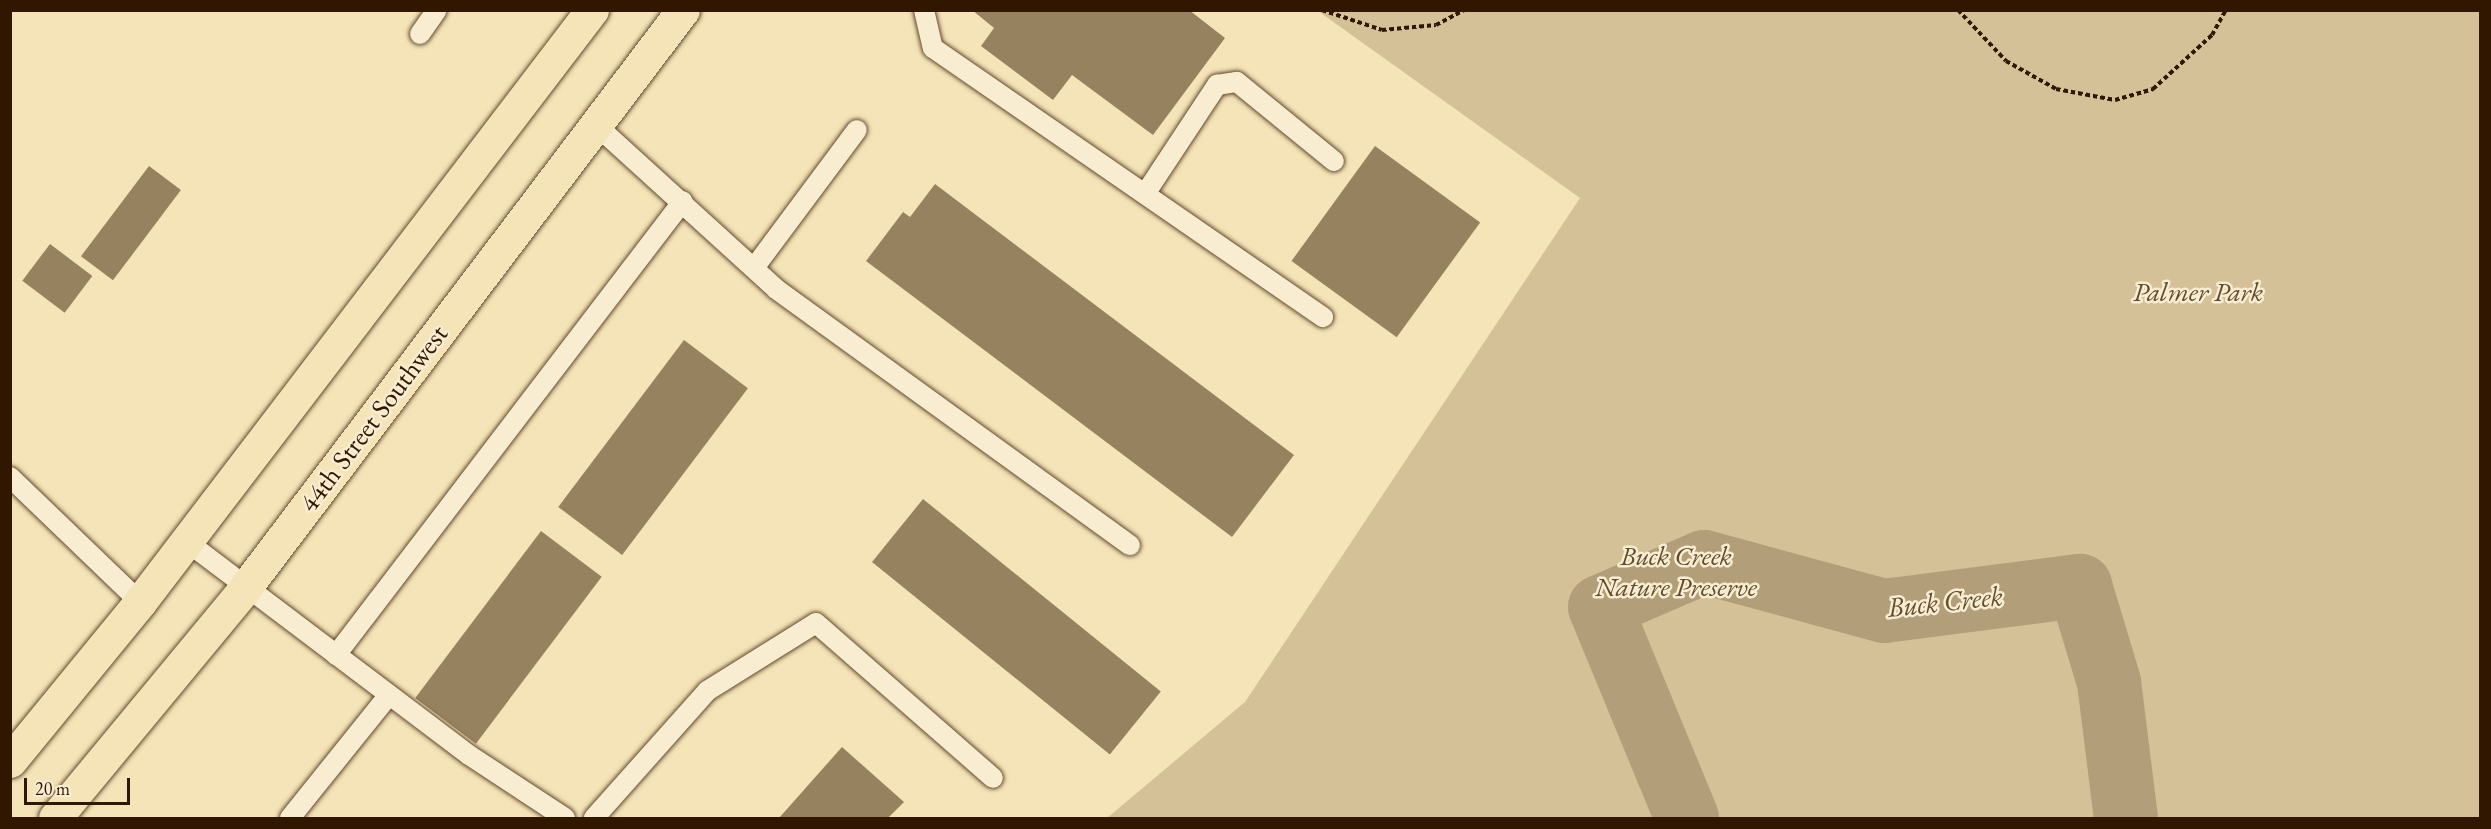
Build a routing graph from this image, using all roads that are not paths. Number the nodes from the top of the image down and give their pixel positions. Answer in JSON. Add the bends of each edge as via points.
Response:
{"nodes":[{"id":1,"x":437,"y":10,"type":"edge"},
{"id":2,"x":592,"y":10,"type":"edge"},
{"id":3,"x":683,"y":10,"type":"edge"},
{"id":4,"x":924,"y":10,"type":"edge"},
{"id":5,"x":420,"y":34,"type":"dead end"},
{"id":6,"x":596,"y":125,"type":"junction"},
{"id":7,"x":857,"y":130,"type":"dead end"},
{"id":8,"x":1334,"y":161,"type":"dead end"},
{"id":9,"x":1145,"y":194,"type":"junction"},
{"id":10,"x":683,"y":201,"type":"junction"},
{"id":11,"x":754,"y":268,"type":"junction"},
{"id":12,"x":1323,"y":317,"type":"dead end"},
{"id":13,"x":10,"y":477,"type":"edge"},
{"id":14,"x":186,"y":542,"type":"junction"},
{"id":15,"x":1130,"y":545,"type":"dead end"},
{"id":16,"x":245,"y":588,"type":"junction"},
{"id":17,"x":140,"y":602,"type":"junction"},
{"id":18,"x":336,"y":655,"type":"junction"},
{"id":19,"x":389,"y":695,"type":"junction"},
{"id":20,"x":10,"y":761,"type":"edge"},
{"id":21,"x":993,"y":778,"type":"dead end"},
{"id":22,"x":59,"y":817,"type":"edge"},
{"id":23,"x":290,"y":819,"type":"edge"},
{"id":24,"x":565,"y":819,"type":"edge"},
{"id":25,"x":594,"y":819,"type":"edge"}],
"edges":[{"from":1,"to":5,"type":"lane"},
{"from":2,"to":14,"type":"main road"},
{"from":3,"to":6,"type":"main road","name":"44th Street Southwest"},
{"from":4,"to":9,"type":"lane","via":[[933,48]]},
{"from":6,"to":10,"type":"lane"},
{"from":6,"to":16,"type":"main road","name":"44th Street Southwest"},
{"from":7,"to":11,"type":"lane"},
{"from":8,"to":9,"type":"lane","via":[[1237,82],[1217,85]]},
{"from":9,"to":12,"type":"lane"},
{"from":10,"to":11,"type":"lane"},
{"from":10,"to":18,"type":"lane"},
{"from":11,"to":15,"type":"lane","via":[[776,289]]},
{"from":13,"to":17,"type":"lane"},
{"from":14,"to":16,"type":"lane"},
{"from":14,"to":17,"type":"main road"},
{"from":16,"to":18,"type":"lane"},
{"from":16,"to":22,"type":"main road","name":"44th Street Southwest"},
{"from":17,"to":20,"type":"main road"},
{"from":18,"to":19,"type":"lane"},
{"from":19,"to":23,"type":"lane"},
{"from":19,"to":24,"type":"lane"},
{"from":21,"to":25,"type":"lane","via":[[816,622],[707,691]]}]}
